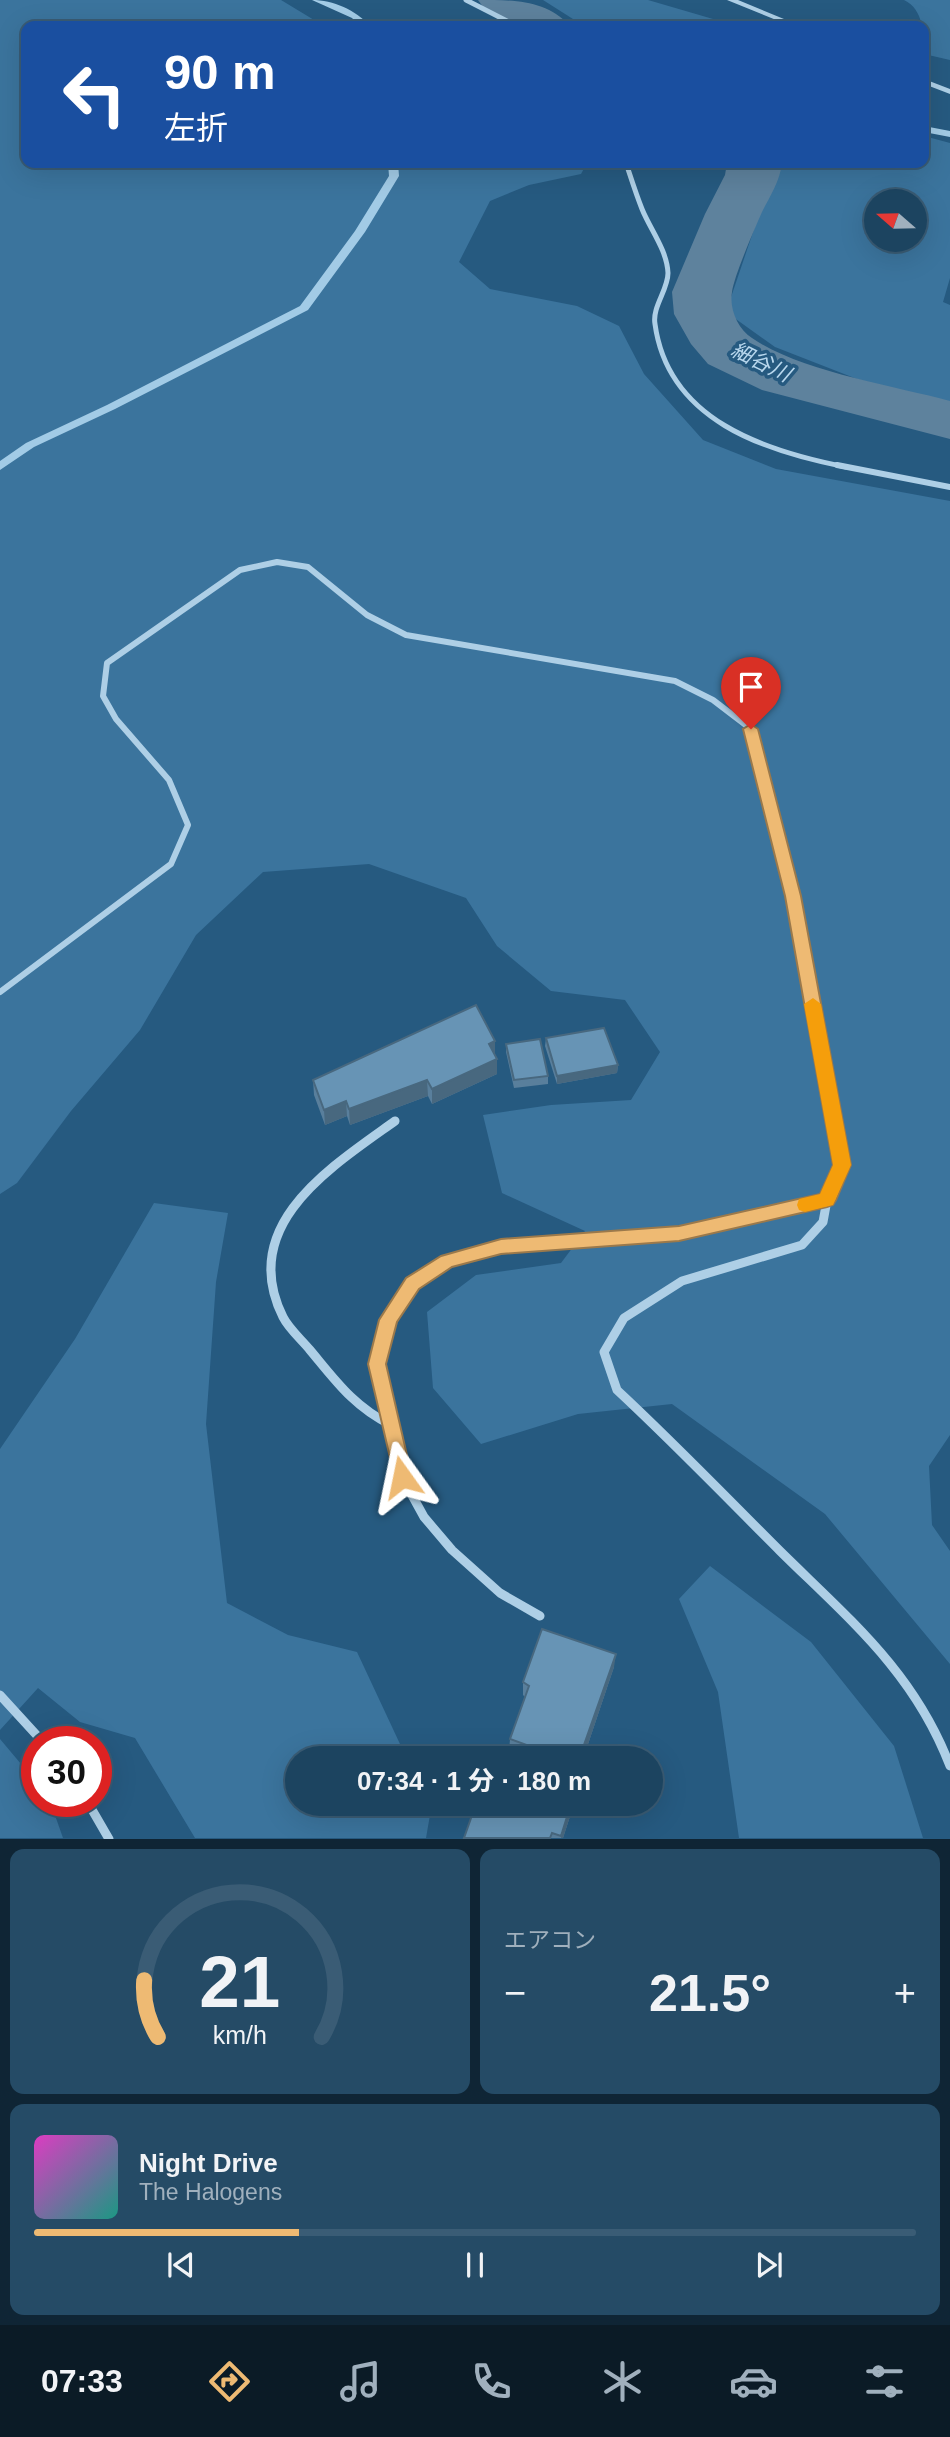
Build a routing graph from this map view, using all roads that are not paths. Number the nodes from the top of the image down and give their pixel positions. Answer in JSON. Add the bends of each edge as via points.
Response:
{"nodes":[{"id":1,"x":466,"y":0,"type":"edge"},
{"id":2,"x":730,"y":0,"type":"edge"},
{"id":3,"x":507,"y":21,"type":"edge"},
{"id":4,"x":784,"y":21,"type":"edge"},
{"id":5,"x":929,"y":83,"type":"edge"},
{"id":6,"x":950,"y":92,"type":"edge"},
{"id":7,"x":628,"y":168,"type":"edge"},
{"id":8,"x":950,"y":487,"type":"edge"},
{"id":9,"x":0,"y":992,"type":"edge"},
{"id":10,"x":395,"y":1121,"type":"dead end"},
{"id":11,"x":827,"y":1200,"type":"junction"},
{"id":12,"x":391,"y":1425,"type":"junction"},
{"id":13,"x":540,"y":1616,"type":"dead end"},
{"id":14,"x":0,"y":1695,"type":"edge"},
{"id":15,"x":28,"y":1726,"type":"edge"},
{"id":16,"x":950,"y":1766,"type":"edge"},
{"id":17,"x":97,"y":1817,"type":"edge"},
{"id":18,"x":109,"y":1839,"type":"edge"}],
"edges":[{"from":1,"to":3,"type":"street"},
{"from":2,"to":4,"type":"street"},
{"from":5,"to":6,"type":"street"},
{"from":7,"to":8,"type":"street","via":[[664,255],[667,275],[654,321],[664,364],[675,383],[711,417],[766,447],[800,458]]},
{"from":9,"to":11,"type":"street","via":[[171,864],[188,825],[169,779],[116,719],[103,696],[107,663],[240,570],[277,562],[309,567],[367,615],[406,635],[675,681],[713,700],[751,729],[793,896],[842,1165]]},
{"from":10,"to":12,"type":"street","via":[[329,1169],[290,1208],[275,1235],[269,1264],[271,1290],[283,1317],[352,1403]]},
{"from":11,"to":12,"type":"street","via":[[679,1233],[501,1247],[447,1261],[413,1283],[388,1320],[377,1364]]},
{"from":11,"to":16,"type":"street","via":[[823,1222],[802,1245],[682,1281],[624,1318],[604,1352],[617,1390],[858,1628],[915,1694]]},
{"from":12,"to":13,"type":"street","via":[[402,1477],[424,1517],[452,1550],[500,1593]]},
{"from":14,"to":15,"type":"street"},
{"from":17,"to":18,"type":"street"}]}
